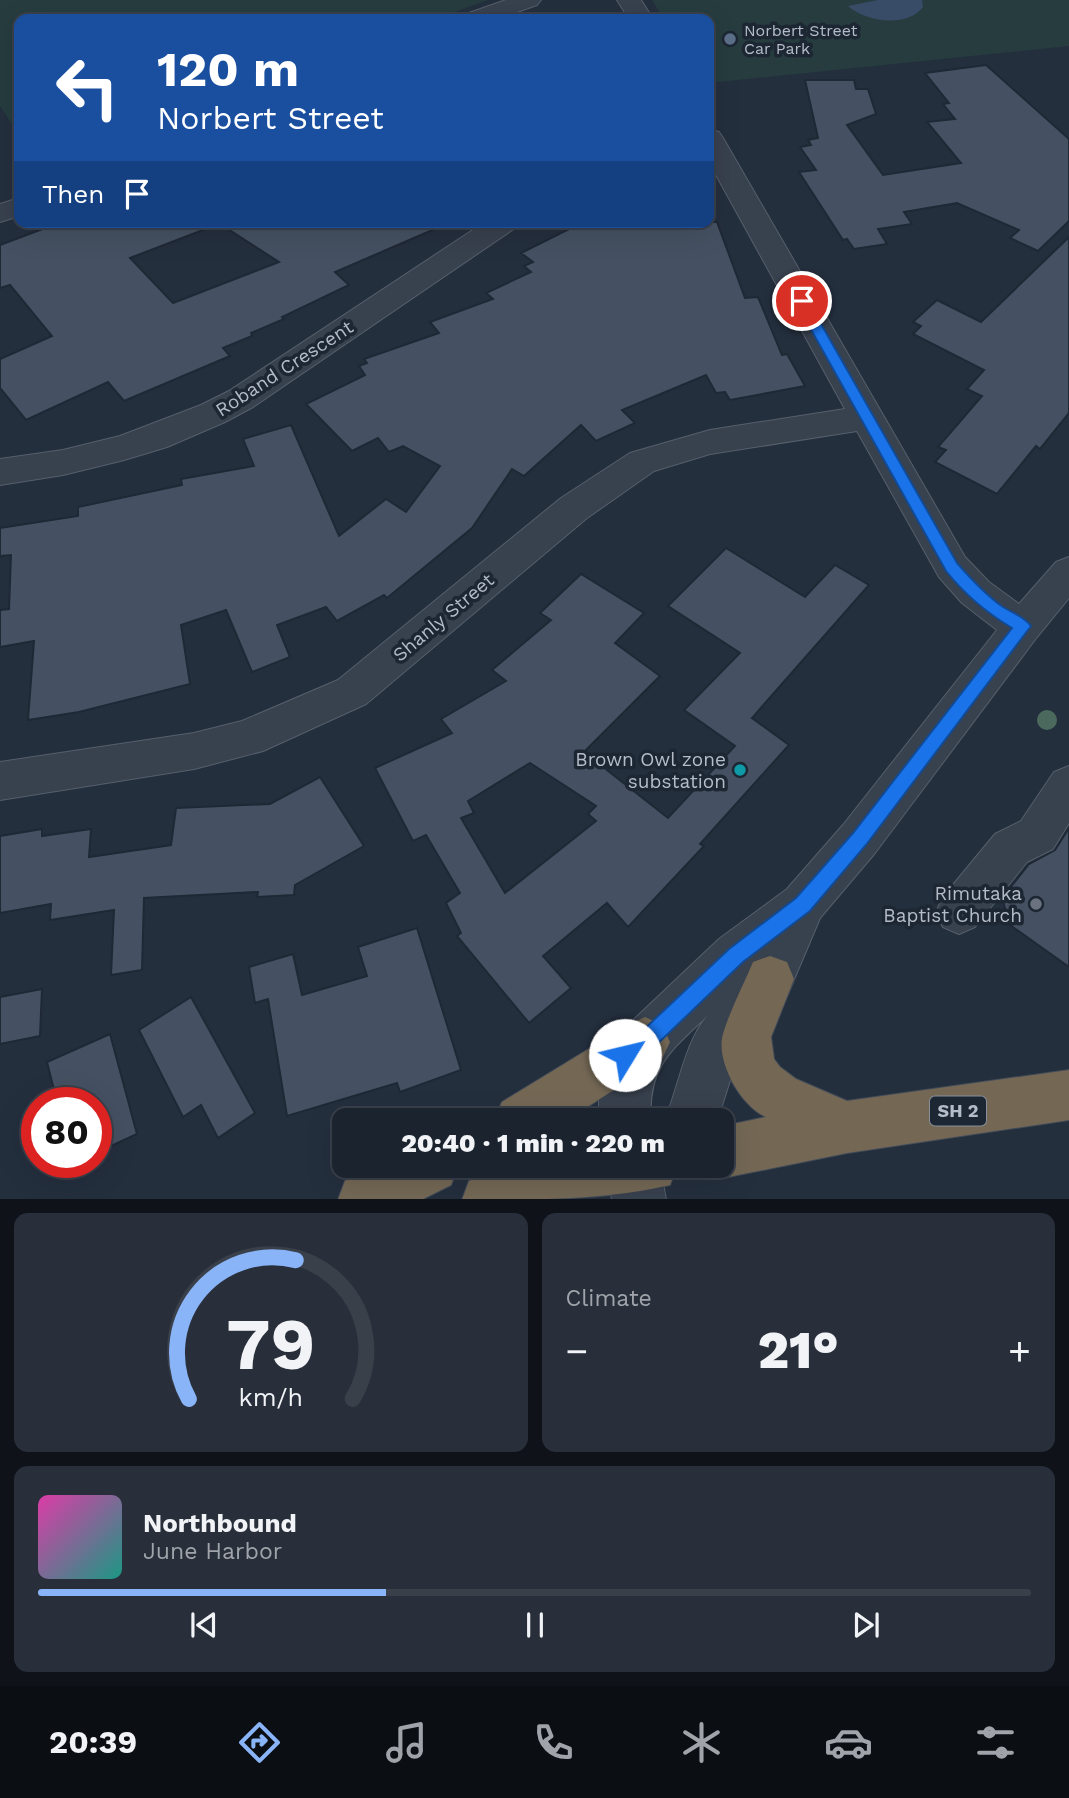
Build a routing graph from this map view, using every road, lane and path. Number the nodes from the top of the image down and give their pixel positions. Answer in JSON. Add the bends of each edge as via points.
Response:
{"nodes":[{"id":1,"x":529,"y":0,"type":"edge"},
{"id":2,"x":489,"y":14,"type":"edge"},
{"id":3,"x":714,"y":156,"type":"edge"},
{"id":4,"x":496,"y":228,"type":"edge"},
{"id":5,"x":869,"y":417,"type":"junction"},
{"id":6,"x":0,"y":472,"type":"edge"},
{"id":7,"x":1069,"y":572,"type":"edge"},
{"id":8,"x":1023,"y":626,"type":"junction"},
{"id":9,"x":0,"y":780,"type":"edge"},
{"id":10,"x":1069,"y":785,"type":"edge"},
{"id":11,"x":803,"y":904,"type":"junction"},
{"id":12,"x":959,"y":912,"type":"dead end"},
{"id":13,"x":770,"y":979,"type":"junction"},
{"id":14,"x":645,"y":1042,"type":"junction"},
{"id":15,"x":1069,"y":1096,"type":"edge"},
{"id":16,"x":539,"y":1108,"type":"edge"},
{"id":17,"x":625,"y":1108,"type":"edge"},
{"id":18,"x":695,"y":1108,"type":"edge"},
{"id":19,"x":847,"y":1127,"type":"junction"},
{"id":20,"x":734,"y":1150,"type":"edge"},
{"id":21,"x":407,"y":1178,"type":"edge"},
{"id":22,"x":577,"y":1178,"type":"edge"},
{"id":23,"x":364,"y":1199,"type":"edge"},
{"id":24,"x":488,"y":1199,"type":"edge"}],
"edges":[{"from":1,"to":2,"type":"street"},
{"from":3,"to":5,"type":"street"},
{"from":4,"to":6,"type":"street","name":"Roband Crescent","via":[[207,418],[120,449]]},
{"from":5,"to":8,"type":"street","via":[[952,567],[997,611]]},
{"from":5,"to":9,"type":"street","name":"Shanly Street","via":[[710,442],[642,463],[574,508],[352,692],[310,712],[247,738],[194,751]]},
{"from":7,"to":8,"type":"street"},
{"from":8,"to":11,"type":"street","via":[[859,839]]},
{"from":10,"to":12,"type":"street","via":[[1037,835],[1011,848]]},
{"from":11,"to":13,"type":"street"},
{"from":11,"to":14,"type":"street","via":[[736,956]]},
{"from":13,"to":18,"type":"street","via":[[718,1041]]},
{"from":13,"to":19,"type":"highway","via":[[746,1037],[751,1067],[762,1085],[778,1097]]},
{"from":14,"to":16,"type":"highway"},
{"from":14,"to":17,"type":"street","via":[[630,1073]]},
{"from":15,"to":19,"type":"highway","number":"SH 2"},
{"from":19,"to":20,"type":"highway","number":"SH 2"},
{"from":21,"to":23,"type":"highway"},
{"from":22,"to":24,"type":"highway"}]}
